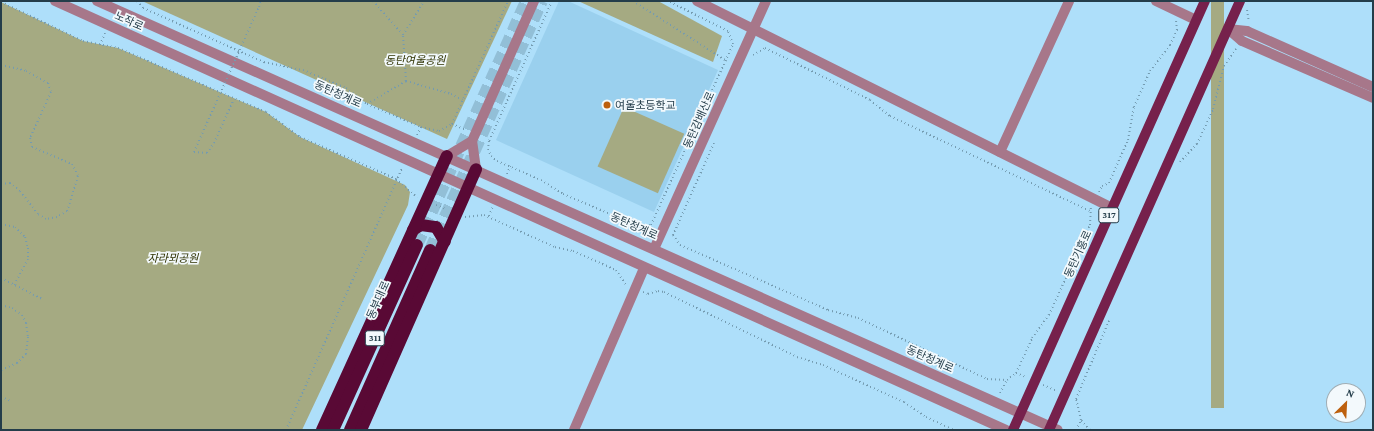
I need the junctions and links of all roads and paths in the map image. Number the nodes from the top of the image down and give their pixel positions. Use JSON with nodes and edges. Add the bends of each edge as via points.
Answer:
{"nodes":[{"id":1,"x":55,"y":1,"type":"edge"},
{"id":2,"x":137,"y":1,"type":"edge"},
{"id":3,"x":261,"y":1,"type":"edge"},
{"id":4,"x":373,"y":1,"type":"edge"},
{"id":5,"x":424,"y":1,"type":"edge"},
{"id":6,"x":508,"y":1,"type":"edge"},
{"id":7,"x":534,"y":1,"type":"edge"},
{"id":8,"x":552,"y":1,"type":"edge"},
{"id":9,"x":633,"y":1,"type":"edge"},
{"id":10,"x":668,"y":1,"type":"edge"},
{"id":11,"x":697,"y":1,"type":"edge"},
{"id":12,"x":766,"y":1,"type":"edge"},
{"id":13,"x":1069,"y":1,"type":"edge"},
{"id":14,"x":1156,"y":1,"type":"edge"},
{"id":15,"x":1205,"y":1,"type":"edge"},
{"id":16,"x":1,"y":2,"type":"edge"},
{"id":17,"x":102,"y":2,"type":"edge"},
{"id":18,"x":1243,"y":4,"type":"edge"},
{"id":19,"x":1196,"y":20,"type":"junction"},
{"id":20,"x":1174,"y":23,"type":"dead end"},
{"id":21,"x":753,"y":29,"type":"junction"},
{"id":22,"x":1228,"y":29,"type":"junction"},
{"id":23,"x":403,"y":35,"type":"junction"},
{"id":24,"x":1244,"y":36,"type":"junction"},
{"id":25,"x":200,"y":47,"type":"joint"},
{"id":26,"x":725,"y":60,"type":"junction"},
{"id":27,"x":750,"y":62,"type":"dead end"},
{"id":28,"x":1,"y":65,"type":"edge"},
{"id":29,"x":406,"y":81,"type":"junction"},
{"id":30,"x":1373,"y":87,"type":"edge"},
{"id":31,"x":1373,"y":98,"type":"edge"},
{"id":32,"x":234,"y":99,"type":"junction"},
{"id":33,"x":463,"y":101,"type":"junction"},
{"id":34,"x":367,"y":104,"type":"junction"},
{"id":35,"x":472,"y":141,"type":"junction"},
{"id":36,"x":715,"y":141,"type":"dead end"},
{"id":37,"x":1000,"y":152,"type":"junction"},
{"id":38,"x":447,"y":156,"type":"junction"},
{"id":39,"x":1179,"y":163,"type":"dead end"},
{"id":40,"x":476,"y":169,"type":"junction"},
{"id":41,"x":438,"y":175,"type":"junction"},
{"id":42,"x":396,"y":179,"type":"junction"},
{"id":43,"x":1,"y":184,"type":"edge"},
{"id":44,"x":1102,"y":186,"type":"dead end"},
{"id":45,"x":467,"y":189,"type":"junction"},
{"id":46,"x":426,"y":201,"type":"junction"},
{"id":47,"x":1112,"y":208,"type":"junction"},
{"id":48,"x":457,"y":214,"type":"junction"},
{"id":49,"x":1,"y":224,"type":"edge"},
{"id":50,"x":413,"y":230,"type":"junction"},
{"id":51,"x":446,"y":242,"type":"junction"},
{"id":52,"x":417,"y":245,"type":"tunnel mouth"},
{"id":53,"x":654,"y":249,"type":"junction"},
{"id":54,"x":430,"y":250,"type":"tunnel mouth"},
{"id":55,"x":644,"y":268,"type":"junction"},
{"id":56,"x":1,"y":278,"type":"edge"},
{"id":57,"x":624,"y":284,"type":"dead end"},
{"id":58,"x":14,"y":285,"type":"junction"},
{"id":59,"x":648,"y":294,"type":"dead end"},
{"id":60,"x":42,"y":299,"type":"dead end"},
{"id":61,"x":1,"y":305,"type":"edge"},
{"id":62,"x":1111,"y":314,"type":"dead end"},
{"id":63,"x":1,"y":370,"type":"edge"},
{"id":64,"x":1016,"y":373,"type":"junction"},
{"id":65,"x":1035,"y":381,"type":"junction"},
{"id":66,"x":1065,"y":394,"type":"junction"},
{"id":67,"x":1,"y":397,"type":"edge"},
{"id":68,"x":1076,"y":399,"type":"junction"},
{"id":69,"x":9,"y":400,"type":"dead end"},
{"id":70,"x":1020,"y":413,"type":"junction"},
{"id":71,"x":1081,"y":420,"type":"junction"},
{"id":72,"x":1052,"y":429,"type":"edge"},
{"id":73,"x":286,"y":430,"type":"edge"},
{"id":74,"x":322,"y":430,"type":"edge"},
{"id":75,"x":333,"y":430,"type":"edge"},
{"id":76,"x":350,"y":430,"type":"edge"},
{"id":77,"x":362,"y":430,"type":"edge"},
{"id":78,"x":574,"y":430,"type":"edge"},
{"id":79,"x":954,"y":430,"type":"edge"},
{"id":80,"x":1006,"y":430,"type":"edge"},
{"id":81,"x":1013,"y":430,"type":"edge"},
{"id":82,"x":1076,"y":430,"type":"edge"},
{"id":83,"x":1090,"y":430,"type":"edge"}],
"edges":[{"from":1,"to":41,"type":"street","name":"노작로"},
{"from":2,"to":34,"type":"path","via":[[143,8],[264,62],[303,70],[346,88]]},
{"from":3,"to":32,"type":"path","bridge":true,"via":[[194,152],[207,153]]},
{"from":4,"to":23,"type":"path"},
{"from":5,"to":23,"type":"path"},
{"from":6,"to":33,"type":"path"},
{"from":7,"to":35,"type":"street"},
{"from":8,"to":26,"type":"path","via":[[489,141],[488,149],[491,156],[541,180],[563,194],[638,227],[651,225]]},
{"from":9,"to":26,"type":"path"},
{"from":10,"to":26,"type":"path","via":[[728,31],[732,44]]},
{"from":11,"to":21,"type":"street"},
{"from":12,"to":21,"type":"street","name":"동탄감배산로"},
{"from":13,"to":37,"type":"street"},
{"from":14,"to":19,"type":"street"},
{"from":15,"to":19,"type":"main road","name":"동탄기흥로","number":"317"},
{"from":16,"to":32,"type":"path","via":[[83,41],[118,48]]},
{"from":17,"to":25,"type":"street","name":"노작로"},
{"from":18,"to":22,"type":"main road"},
{"from":18,"to":24,"type":"path","via":[[1249,26]]},
{"from":19,"to":47,"type":"main road","name":"동탄기흥로","number":"317"},
{"from":20,"to":44,"type":"path","via":[[1177,30],[1170,45],[1150,71],[1134,107],[1128,140],[1108,183]]},
{"from":21,"to":37,"type":"street"},
{"from":21,"to":53,"type":"street","name":"동탄감배산로"},
{"from":22,"to":24,"type":"street"},
{"from":22,"to":66,"type":"main road"},
{"from":23,"to":29,"type":"path"},
{"from":24,"to":30,"type":"street"},
{"from":24,"to":31,"type":"street"},
{"from":24,"to":39,"type":"path","via":[[1224,66],[1213,109],[1197,144]]},
{"from":25,"to":38,"type":"street","name":"동탄청계로"},
{"from":27,"to":64,"type":"path","via":[[756,52],[765,48],[870,100],[890,116],[1090,211],[1090,225],[1049,315],[1032,338]]},
{"from":28,"to":43,"type":"path","via":[[26,70],[48,83],[51,92],[30,138],[32,147],[72,164],[78,176],[68,211],[46,219],[38,214],[20,191],[10,183]]},
{"from":29,"to":33,"type":"path","via":[[451,94]]},
{"from":29,"to":34,"type":"path"},
{"from":32,"to":42,"type":"path","via":[[266,112],[300,137]]},
{"from":33,"to":34,"type":"path","via":[[452,124],[439,131],[421,127]]},
{"from":35,"to":38,"type":"street"},
{"from":35,"to":40,"type":"street"},
{"from":36,"to":64,"type":"path","via":[[673,235],[680,245],[828,310],[858,318],[987,379],[1006,380]]},
{"from":37,"to":47,"type":"street"},
{"from":38,"to":40,"type":"street","name":"동탄청계로"},
{"from":38,"to":41,"type":"highway"},
{"from":40,"to":45,"type":"highway"},
{"from":40,"to":53,"type":"street","name":"동탄청계로"},
{"from":41,"to":45,"type":"street"},
{"from":41,"to":46,"type":"highway"},
{"from":42,"to":46,"type":"path","via":[[414,195]]},
{"from":42,"to":73,"type":"path"},
{"from":45,"to":48,"type":"highway"},
{"from":45,"to":55,"type":"street"},
{"from":46,"to":48,"type":"path"},
{"from":46,"to":50,"type":"highway"},
{"from":47,"to":65,"type":"main road","name":"동탄기흥로","number":"317"},
{"from":48,"to":51,"type":"highway"},
{"from":48,"to":57,"type":"path","via":[[468,218],[477,215],[488,216],[555,247],[573,251],[616,270]]},
{"from":49,"to":58,"type":"path","via":[[15,227],[25,237],[28,248],[28,258]]},
{"from":50,"to":51,"type":"highway","via":[[421,225],[436,227]]},
{"from":50,"to":74,"type":"highway"},
{"from":51,"to":77,"type":"highway"},
{"from":52,"to":75,"type":"highway","name":"동부대로","number":"311"},
{"from":53,"to":70,"type":"street","name":"동탄청계로"},
{"from":54,"to":76,"type":"highway","number":"311"},
{"from":55,"to":78,"type":"street"},
{"from":55,"to":80,"type":"street"},
{"from":56,"to":58,"type":"path"},
{"from":58,"to":60,"type":"path"},
{"from":59,"to":79,"type":"path","via":[[658,290],[664,292],[796,357],[823,365],[904,402],[926,417]]},
{"from":61,"to":63,"type":"path","via":[[12,308],[22,315],[28,337],[26,354],[22,359],[17,364]]},
{"from":62,"to":68,"type":"path"},
{"from":64,"to":65,"type":"path"},
{"from":65,"to":66,"type":"path"},
{"from":65,"to":70,"type":"main road","name":"동탄기흥로","number":"317"},
{"from":66,"to":68,"type":"path"},
{"from":66,"to":72,"type":"main road"},
{"from":67,"to":69,"type":"path"},
{"from":68,"to":71,"type":"path"},
{"from":70,"to":72,"type":"street","name":"동탄청계로"},
{"from":70,"to":81,"type":"main road","name":"동탄기흥로","number":"317"},
{"from":71,"to":82,"type":"path"},
{"from":71,"to":83,"type":"path"}]}
